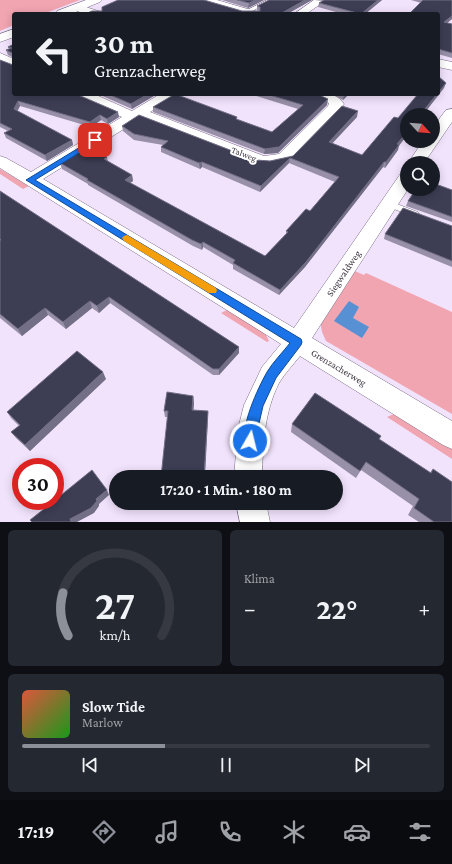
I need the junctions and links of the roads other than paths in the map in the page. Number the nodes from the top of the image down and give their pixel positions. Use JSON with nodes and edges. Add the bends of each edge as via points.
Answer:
{"nodes":[{"id":1,"x":96,"y":0,"type":"edge"},
{"id":2,"x":206,"y":0,"type":"edge"},
{"id":3,"x":271,"y":0,"type":"edge"},
{"id":4,"x":320,"y":1,"type":"edge"},
{"id":5,"x":77,"y":7,"type":"junction"},
{"id":6,"x":66,"y":12,"type":"edge"},
{"id":7,"x":91,"y":12,"type":"edge"},
{"id":8,"x":247,"y":12,"type":"edge"},
{"id":9,"x":252,"y":12,"type":"edge"},
{"id":10,"x":302,"y":12,"type":"edge"},
{"id":11,"x":12,"y":34,"type":"edge"},
{"id":12,"x":0,"y":38,"type":"edge"},
{"id":13,"x":0,"y":57,"type":"edge"},
{"id":14,"x":12,"y":63,"type":"edge"},
{"id":15,"x":440,"y":63,"type":"edge"},
{"id":16,"x":452,"y":66,"type":"edge"},
{"id":17,"x":87,"y":96,"type":"edge"},
{"id":18,"x":167,"y":96,"type":"edge"},
{"id":19,"x":325,"y":96,"type":"edge"},
{"id":20,"x":452,"y":113,"type":"edge"},
{"id":21,"x":136,"y":115,"type":"junction"},
{"id":22,"x":440,"y":128,"type":"edge"},
{"id":23,"x":0,"y":161,"type":"edge"},
{"id":24,"x":30,"y":180,"type":"junction"},
{"id":25,"x":400,"y":187,"type":"edge"},
{"id":26,"x":388,"y":204,"type":"junction"},
{"id":27,"x":424,"y":218,"type":"edge"},
{"id":28,"x":297,"y":342,"type":"junction"},
{"id":29,"x":452,"y":436,"type":"edge"},
{"id":30,"x":248,"y":470,"type":"edge"},
{"id":31,"x":252,"y":510,"type":"edge"},
{"id":32,"x":255,"y":522,"type":"edge"}],
"edges":[{"from":1,"to":5,"type":"street"},
{"from":2,"to":8,"type":"street"},
{"from":3,"to":9,"type":"lane"},
{"from":4,"to":10,"type":"street"},
{"from":5,"to":6,"type":"street"},
{"from":5,"to":7,"type":"street"},
{"from":11,"to":12,"type":"street"},
{"from":13,"to":14,"type":"street"},
{"from":15,"to":16,"type":"street"},
{"from":17,"to":21,"type":"street"},
{"from":18,"to":21,"type":"street"},
{"from":19,"to":21,"type":"street","name":"Talweg","via":[[337,104],[334,109],[285,156],[271,161],[262,161]]},
{"from":20,"to":22,"type":"street"},
{"from":21,"to":24,"type":"street"},
{"from":23,"to":24,"type":"street","name":"Grenzacherweg"},
{"from":24,"to":28,"type":"street","name":"Grenzacherweg"},
{"from":25,"to":26,"type":"street","name":"Siegwaldweg"},
{"from":26,"to":27,"type":"lane"},
{"from":26,"to":28,"type":"street","name":"Siegwaldweg"},
{"from":28,"to":29,"type":"street","name":"Grenzacherweg"},
{"from":28,"to":30,"type":"street","name":"Siegwaldweg","via":[[272,375],[257,406],[251,429]]},
{"from":31,"to":32,"type":"street"}]}
